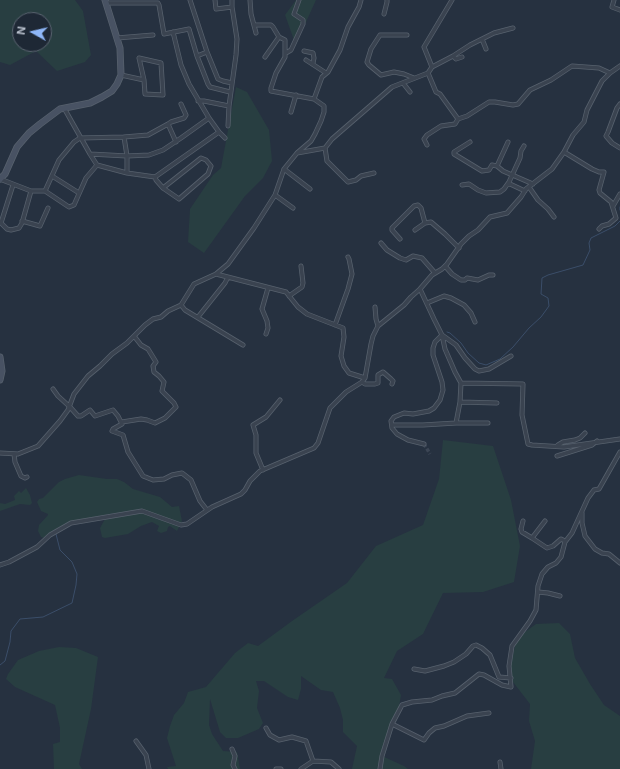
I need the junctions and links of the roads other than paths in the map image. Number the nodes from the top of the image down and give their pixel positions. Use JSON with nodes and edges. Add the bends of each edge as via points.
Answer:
{"nodes":[{"id":1,"x":190,"y":0,"type":"edge"},
{"id":2,"x":214,"y":0,"type":"edge"},
{"id":3,"x":232,"y":0,"type":"edge"},
{"id":4,"x":250,"y":0,"type":"edge"},
{"id":5,"x":299,"y":0,"type":"edge"},
{"id":6,"x":361,"y":0,"type":"edge"},
{"id":7,"x":387,"y":0,"type":"edge"},
{"id":8,"x":452,"y":0,"type":"edge"},
{"id":9,"x":614,"y":0,"type":"edge"},
{"id":10,"x":105,"y":2,"type":"edge"},
{"id":11,"x":232,"y":7,"type":"junction"},
{"id":12,"x":620,"y":10,"type":"edge"},
{"id":13,"x":384,"y":14,"type":"dead end"},
{"id":14,"x":254,"y":25,"type":"junction"},
{"id":15,"x":513,"y":28,"type":"dead end"},
{"id":16,"x":172,"y":32,"type":"junction"},
{"id":17,"x":256,"y":33,"type":"dead end"},
{"id":18,"x":407,"y":35,"type":"dead end"},
{"id":19,"x":153,"y":36,"type":"dead end"},
{"id":20,"x":279,"y":37,"type":"junction"},
{"id":21,"x":117,"y":38,"type":"junction"},
{"id":22,"x":482,"y":39,"type":"junction"},
{"id":23,"x":486,"y":49,"type":"dead end"},
{"id":24,"x":304,"y":51,"type":"dead end"},
{"id":25,"x":207,"y":52,"type":"junction"},
{"id":26,"x":286,"y":53,"type":"junction"},
{"id":27,"x":197,"y":56,"type":"junction"},
{"id":28,"x":453,"y":56,"type":"junction"},
{"id":29,"x":265,"y":57,"type":"dead end"},
{"id":30,"x":462,"y":57,"type":"dead end"},
{"id":31,"x":306,"y":60,"type":"dead end"},
{"id":32,"x":313,"y":63,"type":"junction"},
{"id":33,"x":620,"y":66,"type":"edge"},
{"id":34,"x":432,"y":67,"type":"junction"},
{"id":35,"x":326,"y":73,"type":"junction"},
{"id":36,"x":428,"y":73,"type":"junction"},
{"id":37,"x":610,"y":73,"type":"junction"},
{"id":38,"x":121,"y":75,"type":"junction"},
{"id":39,"x":414,"y":78,"type":"junction"},
{"id":40,"x":144,"y":80,"type":"junction"},
{"id":41,"x":232,"y":83,"type":"junction"},
{"id":42,"x":403,"y":83,"type":"junction"},
{"id":43,"x":230,"y":92,"type":"junction"},
{"id":44,"x":410,"y":92,"type":"dead end"},
{"id":45,"x":296,"y":95,"type":"junction"},
{"id":46,"x":314,"y":99,"type":"junction"},
{"id":47,"x":198,"y":101,"type":"junction"},
{"id":48,"x":181,"y":104,"type":"dead end"},
{"id":49,"x":620,"y":104,"type":"edge"},
{"id":50,"x":229,"y":106,"type":"junction"},
{"id":51,"x":64,"y":108,"type":"junction"},
{"id":52,"x":291,"y":112,"type":"dead end"},
{"id":53,"x":209,"y":118,"type":"junction"},
{"id":54,"x":458,"y":119,"type":"junction"},
{"id":55,"x":168,"y":124,"type":"junction"},
{"id":56,"x":228,"y":126,"type":"dead end"},
{"id":57,"x":219,"y":132,"type":"junction"},
{"id":58,"x":80,"y":138,"type":"junction"},
{"id":59,"x":124,"y":138,"type":"junction"},
{"id":60,"x":225,"y":138,"type":"dead end"},
{"id":61,"x":176,"y":142,"type":"junction"},
{"id":62,"x":470,"y":142,"type":"dead end"},
{"id":63,"x":508,"y":142,"type":"dead end"},
{"id":64,"x":427,"y":145,"type":"dead end"},
{"id":65,"x":524,"y":146,"type":"dead end"},
{"id":66,"x":325,"y":148,"type":"junction"},
{"id":67,"x":620,"y":148,"type":"edge"},
{"id":68,"x":564,"y":152,"type":"junction"},
{"id":69,"x":298,"y":153,"type":"junction"},
{"id":70,"x":90,"y":154,"type":"junction"},
{"id":71,"x":127,"y":156,"type":"junction"},
{"id":72,"x":97,"y":165,"type":"junction"},
{"id":73,"x":497,"y":166,"type":"junction"},
{"id":74,"x":284,"y":169,"type":"junction"},
{"id":75,"x":127,"y":173,"type":"junction"},
{"id":76,"x":374,"y":173,"type":"dead end"},
{"id":77,"x":513,"y":174,"type":"junction"},
{"id":78,"x":52,"y":176,"type":"junction"},
{"id":79,"x":155,"y":177,"type":"junction"},
{"id":80,"x":0,"y":179,"type":"edge"},
{"id":81,"x":13,"y":185,"type":"junction"},
{"id":82,"x":462,"y":185,"type":"dead end"},
{"id":83,"x":507,"y":185,"type":"junction"},
{"id":84,"x":531,"y":186,"type":"junction"},
{"id":85,"x":163,"y":188,"type":"junction"},
{"id":86,"x":310,"y":189,"type":"dead end"},
{"id":87,"x":31,"y":191,"type":"junction"},
{"id":88,"x":45,"y":191,"type":"junction"},
{"id":89,"x":525,"y":191,"type":"junction"},
{"id":90,"x":79,"y":192,"type":"junction"},
{"id":91,"x":620,"y":194,"type":"edge"},
{"id":92,"x":275,"y":195,"type":"junction"},
{"id":93,"x":612,"y":206,"type":"junction"},
{"id":94,"x":48,"y":208,"type":"dead end"},
{"id":95,"x":293,"y":208,"type":"dead end"},
{"id":96,"x":554,"y":217,"type":"dead end"},
{"id":97,"x":22,"y":221,"type":"junction"},
{"id":98,"x":425,"y":223,"type":"junction"},
{"id":99,"x":599,"y":229,"type":"dead end"},
{"id":100,"x":415,"y":230,"type":"dead end"},
{"id":101,"x":400,"y":239,"type":"dead end"},
{"id":102,"x":381,"y":244,"type":"dead end"},
{"id":103,"x":459,"y":248,"type":"junction"},
{"id":104,"x":348,"y":257,"type":"dead end"},
{"id":105,"x":301,"y":266,"type":"dead end"},
{"id":106,"x":445,"y":266,"type":"junction"},
{"id":107,"x":435,"y":273,"type":"junction"},
{"id":108,"x":216,"y":274,"type":"junction"},
{"id":109,"x":493,"y":275,"type":"dead end"},
{"id":110,"x":228,"y":277,"type":"junction"},
{"id":111,"x":268,"y":288,"type":"junction"},
{"id":112,"x":420,"y":289,"type":"junction"},
{"id":113,"x":289,"y":296,"type":"junction"},
{"id":114,"x":426,"y":303,"type":"junction"},
{"id":115,"x":180,"y":305,"type":"junction"},
{"id":116,"x":375,"y":306,"type":"dead end"},
{"id":117,"x":198,"y":317,"type":"junction"},
{"id":118,"x":475,"y":322,"type":"dead end"},
{"id":119,"x":335,"y":325,"type":"junction"},
{"id":120,"x":378,"y":326,"type":"junction"},
{"id":121,"x":266,"y":334,"type":"dead end"},
{"id":122,"x":442,"y":335,"type":"junction"},
{"id":123,"x":134,"y":336,"type":"junction"},
{"id":124,"x":243,"y":345,"type":"dead end"},
{"id":125,"x":511,"y":356,"type":"dead end"},
{"id":126,"x":1,"y":359,"type":"edge"},
{"id":127,"x":0,"y":380,"type":"edge"},
{"id":128,"x":364,"y":380,"type":"junction"},
{"id":129,"x":461,"y":383,"type":"junction"},
{"id":130,"x":392,"y":384,"type":"dead end"},
{"id":131,"x":53,"y":389,"type":"dead end"},
{"id":132,"x":280,"y":400,"type":"dead end"},
{"id":133,"x":460,"y":402,"type":"junction"},
{"id":134,"x":497,"y":403,"type":"dead end"},
{"id":135,"x":70,"y":407,"type":"junction"},
{"id":136,"x":122,"y":422,"type":"junction"},
{"id":137,"x":456,"y":423,"type":"junction"},
{"id":138,"x":488,"y":423,"type":"dead end"},
{"id":139,"x":392,"y":425,"type":"junction"},
{"id":140,"x":585,"y":433,"type":"dead end"},
{"id":141,"x":620,"y":439,"type":"edge"},
{"id":142,"x":598,"y":441,"type":"junction"},
{"id":143,"x":424,"y":444,"type":"tunnel mouth"},
{"id":144,"x":557,"y":446,"type":"junction"},
{"id":145,"x":620,"y":452,"type":"edge"},
{"id":146,"x":0,"y":453,"type":"edge"},
{"id":147,"x":14,"y":454,"type":"junction"},
{"id":148,"x":558,"y":456,"type":"dead end"},
{"id":149,"x":263,"y":470,"type":"junction"},
{"id":150,"x":27,"y":477,"type":"dead end"},
{"id":151,"x":582,"y":508,"type":"junction"},
{"id":152,"x":207,"y":510,"type":"junction"},
{"id":153,"x":523,"y":521,"type":"dead end"},
{"id":154,"x":545,"y":521,"type":"dead end"},
{"id":155,"x":532,"y":538,"type":"junction"},
{"id":156,"x":563,"y":540,"type":"dead end"},
{"id":157,"x":620,"y":563,"type":"edge"},
{"id":158,"x":0,"y":565,"type":"edge"},
{"id":159,"x":538,"y":592,"type":"junction"},
{"id":160,"x":560,"y":596,"type":"dead end"},
{"id":161,"x":414,"y":669,"type":"dead end"},
{"id":162,"x":511,"y":678,"type":"junction"},
{"id":163,"x":489,"y":713,"type":"dead end"},
{"id":164,"x":392,"y":724,"type":"junction"},
{"id":165,"x":266,"y":728,"type":"dead end"},
{"id":166,"x":136,"y":741,"type":"dead end"},
{"id":167,"x":232,"y":750,"type":"dead end"},
{"id":168,"x":313,"y":761,"type":"junction"},
{"id":169,"x":500,"y":762,"type":"dead end"},
{"id":170,"x":149,"y":769,"type":"edge"},
{"id":171,"x":235,"y":769,"type":"edge"},
{"id":172,"x":276,"y":769,"type":"edge"},
{"id":173,"x":281,"y":769,"type":"edge"},
{"id":174,"x":301,"y":769,"type":"edge"},
{"id":175,"x":339,"y":769,"type":"edge"},
{"id":176,"x":380,"y":769,"type":"edge"},
{"id":177,"x":502,"y":769,"type":"edge"}],
"edges":[{"from":1,"to":25,"type":"street"},
{"from":2,"to":11,"type":"street","via":[[216,8]]},
{"from":3,"to":11,"type":"street"},
{"from":4,"to":14,"type":"street"},
{"from":5,"to":26,"type":"street","via":[[294,14],[303,20],[303,24],[291,50]]},
{"from":6,"to":35,"type":"street","via":[[340,50]]},
{"from":7,"to":13,"type":"street"},
{"from":8,"to":34,"type":"street","via":[[424,47]]},
{"from":9,"to":12,"type":"street","via":[[612,7]]},
{"from":10,"to":16,"type":"street","via":[[158,3],[164,34]]},
{"from":10,"to":21,"type":"main road"},
{"from":11,"to":41,"type":"street","via":[[237,38]]},
{"from":14,"to":17,"type":"street"},
{"from":14,"to":20,"type":"street","via":[[271,25]]},
{"from":15,"to":22,"type":"street"},
{"from":16,"to":27,"type":"street","via":[[189,29]]},
{"from":16,"to":47,"type":"street","via":[[181,65]]},
{"from":18,"to":39,"type":"street","via":[[380,36],[371,49],[367,62],[381,75],[394,72]]},
{"from":19,"to":21,"type":"street"},
{"from":20,"to":26,"type":"street","via":[[285,40]]},
{"from":20,"to":29,"type":"street"},
{"from":21,"to":38,"type":"main road"},
{"from":22,"to":23,"type":"street"},
{"from":22,"to":28,"type":"street"},
{"from":24,"to":32,"type":"street","via":[[313,53]]},
{"from":25,"to":27,"type":"street"},
{"from":25,"to":41,"type":"street","via":[[218,79]]},
{"from":26,"to":45,"type":"street","via":[[271,91]]},
{"from":27,"to":43,"type":"street","via":[[210,87]]},
{"from":28,"to":30,"type":"street","via":[[456,59]]},
{"from":28,"to":34,"type":"street"},
{"from":31,"to":32,"type":"street"},
{"from":32,"to":35,"type":"street"},
{"from":33,"to":37,"type":"street"},
{"from":34,"to":36,"type":"street"},
{"from":35,"to":46,"type":"street"},
{"from":36,"to":39,"type":"street"},
{"from":36,"to":54,"type":"street","via":[[436,92]]},
{"from":37,"to":54,"type":"street","via":[[599,68],[572,66],[530,90],[520,103],[513,105],[489,102]]},
{"from":37,"to":68,"type":"street","via":[[599,87],[584,122]]},
{"from":38,"to":40,"type":"street"},
{"from":38,"to":51,"type":"main road","via":[[112,91],[90,103]]},
{"from":39,"to":42,"type":"street"},
{"from":40,"to":40,"type":"street","via":[[145,94],[163,95],[161,63],[140,58]]},
{"from":41,"to":43,"type":"street"},
{"from":42,"to":44,"type":"street"},
{"from":42,"to":66,"type":"street","via":[[392,87]]},
{"from":43,"to":50,"type":"street"},
{"from":45,"to":46,"type":"street"},
{"from":45,"to":52,"type":"street"},
{"from":46,"to":69,"type":"street","via":[[323,104],[324,112],[315,134]]},
{"from":47,"to":50,"type":"street"},
{"from":47,"to":53,"type":"street"},
{"from":48,"to":55,"type":"street","via":[[186,115]]},
{"from":49,"to":67,"type":"street","via":[[606,136]]},
{"from":50,"to":56,"type":"street"},
{"from":51,"to":58,"type":"street"},
{"from":51,"to":80,"type":"main road","via":[[53,113],[24,138]]},
{"from":53,"to":57,"type":"street"},
{"from":53,"to":61,"type":"street"},
{"from":54,"to":64,"type":"street","via":[[455,124],[441,126],[426,135],[424,139]]},
{"from":55,"to":59,"type":"street","via":[[148,135]]},
{"from":55,"to":61,"type":"street"},
{"from":57,"to":60,"type":"street"},
{"from":57,"to":79,"type":"street"},
{"from":58,"to":59,"type":"street"},
{"from":58,"to":70,"type":"street"},
{"from":58,"to":78,"type":"street","via":[[59,160]]},
{"from":59,"to":71,"type":"street"},
{"from":61,"to":71,"type":"street","via":[[149,155]]},
{"from":62,"to":73,"type":"street","via":[[454,154],[482,171],[488,170],[492,165]]},
{"from":63,"to":73,"type":"street"},
{"from":65,"to":77,"type":"street"},
{"from":66,"to":69,"type":"street"},
{"from":66,"to":76,"type":"street","via":[[327,161],[348,182]]},
{"from":68,"to":84,"type":"street","via":[[552,168]]},
{"from":68,"to":93,"type":"street","via":[[592,169],[604,172],[599,190]]},
{"from":69,"to":74,"type":"street"},
{"from":70,"to":71,"type":"street"},
{"from":70,"to":72,"type":"street"},
{"from":71,"to":75,"type":"street"},
{"from":72,"to":75,"type":"street"},
{"from":72,"to":90,"type":"street"},
{"from":73,"to":77,"type":"street"},
{"from":74,"to":86,"type":"street"},
{"from":74,"to":92,"type":"street"},
{"from":75,"to":79,"type":"street"},
{"from":77,"to":83,"type":"street"},
{"from":77,"to":84,"type":"street"},
{"from":78,"to":88,"type":"street"},
{"from":78,"to":90,"type":"street"},
{"from":79,"to":85,"type":"street"},
{"from":80,"to":81,"type":"street"},
{"from":81,"to":87,"type":"street"},
{"from":81,"to":97,"type":"street","via":[[1,223],[7,228],[16,229]]},
{"from":82,"to":83,"type":"street","via":[[469,184],[486,193],[500,192]]},
{"from":83,"to":89,"type":"street"},
{"from":84,"to":89,"type":"street"},
{"from":84,"to":96,"type":"street","via":[[538,200]]},
{"from":85,"to":85,"type":"street","via":[[201,158],[211,166],[208,174],[179,199]]},
{"from":87,"to":88,"type":"street"},
{"from":87,"to":97,"type":"street"},
{"from":88,"to":90,"type":"street","via":[[69,207],[74,205]]},
{"from":89,"to":103,"type":"street","via":[[507,213],[490,218]]},
{"from":91,"to":93,"type":"street"},
{"from":92,"to":95,"type":"street"},
{"from":92,"to":108,"type":"street","via":[[236,254]]},
{"from":93,"to":99,"type":"street","via":[[616,218]]},
{"from":94,"to":97,"type":"street","via":[[40,226]]},
{"from":98,"to":100,"type":"street"},
{"from":98,"to":101,"type":"street","via":[[421,208],[418,205],[414,206],[392,228]]},
{"from":98,"to":103,"type":"street","via":[[434,224]]},
{"from":102,"to":107,"type":"street","via":[[400,258],[422,258]]},
{"from":103,"to":106,"type":"street"},
{"from":104,"to":119,"type":"street","via":[[352,274]]},
{"from":105,"to":113,"type":"street","via":[[302,287]]},
{"from":106,"to":107,"type":"street"},
{"from":106,"to":109,"type":"street","via":[[461,280],[478,280]]},
{"from":107,"to":112,"type":"street"},
{"from":108,"to":110,"type":"street"},
{"from":108,"to":115,"type":"street","via":[[194,284]]},
{"from":110,"to":111,"type":"street"},
{"from":110,"to":117,"type":"street"},
{"from":111,"to":113,"type":"street","via":[[286,292]]},
{"from":111,"to":121,"type":"street","via":[[262,309],[267,321]]},
{"from":112,"to":114,"type":"street"},
{"from":112,"to":120,"type":"street"},
{"from":113,"to":119,"type":"street","via":[[307,314]]},
{"from":114,"to":118,"type":"street","via":[[444,296],[451,298],[464,305]]},
{"from":114,"to":122,"type":"street"},
{"from":115,"to":117,"type":"street"},
{"from":115,"to":123,"type":"street","via":[[153,319]]},
{"from":116,"to":120,"type":"street"},
{"from":117,"to":124,"type":"street"},
{"from":119,"to":128,"type":"street","via":[[343,328],[341,356],[344,366],[349,373]]},
{"from":120,"to":128,"type":"street","via":[[371,344]]},
{"from":122,"to":125,"type":"street","via":[[456,344],[465,358],[479,371],[489,369]]},
{"from":122,"to":129,"type":"street","via":[[445,349]]},
{"from":122,"to":139,"type":"street","via":[[433,348],[442,382],[440,400],[429,410],[394,417]]},
{"from":123,"to":135,"type":"street","via":[[88,376],[74,394]]},
{"from":123,"to":136,"type":"street","via":[[148,349],[156,362],[153,366],[154,372],[164,382],[162,391],[176,407],[165,418],[155,423],[141,419]]},
{"from":126,"to":127,"type":"main road"},
{"from":128,"to":130,"type":"street","via":[[365,384],[378,383],[378,376],[383,372],[393,381]]},
{"from":128,"to":149,"type":"street","via":[[346,392],[330,408],[314,448]]},
{"from":129,"to":133,"type":"street"},
{"from":129,"to":144,"type":"street","via":[[523,384],[522,415],[528,444]]},
{"from":131,"to":135,"type":"street"},
{"from":132,"to":149,"type":"street","via":[[266,417],[253,425],[256,453]]},
{"from":133,"to":134,"type":"street"},
{"from":133,"to":137,"type":"street"},
{"from":135,"to":136,"type":"street","via":[[80,417],[90,410],[95,416],[112,409]]},
{"from":135,"to":147,"type":"street","via":[[38,446]]},
{"from":136,"to":152,"type":"street","via":[[112,431],[123,435],[128,452],[143,476],[152,480],[182,474],[191,480]]},
{"from":137,"to":138,"type":"street"},
{"from":137,"to":139,"type":"street"},
{"from":139,"to":143,"type":"street","via":[[397,434]]},
{"from":140,"to":144,"type":"street","via":[[580,438]]},
{"from":141,"to":142,"type":"street"},
{"from":142,"to":144,"type":"street"},
{"from":142,"to":148,"type":"street"},
{"from":145,"to":151,"type":"street","via":[[605,481],[594,490]]},
{"from":146,"to":147,"type":"street"},
{"from":147,"to":150,"type":"street","via":[[21,476]]},
{"from":149,"to":152,"type":"street","via":[[250,481],[241,494]]},
{"from":151,"to":157,"type":"street","via":[[584,536],[595,549],[609,554]]},
{"from":151,"to":159,"type":"street","via":[[572,533],[565,542],[561,557],[542,574]]},
{"from":152,"to":158,"type":"street","via":[[191,522],[182,525],[142,511],[71,523],[37,547]]},
{"from":153,"to":155,"type":"street","via":[[522,532]]},
{"from":154,"to":155,"type":"street"},
{"from":155,"to":156,"type":"street","via":[[547,548]]},
{"from":159,"to":160,"type":"street"},
{"from":159,"to":162,"type":"street","via":[[536,610],[512,646],[509,666]]},
{"from":161,"to":162,"type":"street","via":[[431,671],[444,666],[454,662],[476,645],[490,655],[499,677]]},
{"from":162,"to":164,"type":"street","via":[[511,687],[502,686],[479,674],[455,693],[402,705]]},
{"from":163,"to":164,"type":"street","via":[[467,716],[435,728],[424,740]]},
{"from":164,"to":176,"type":"street"},
{"from":165,"to":168,"type":"street","via":[[270,735],[280,740],[291,736],[306,742]]},
{"from":166,"to":170,"type":"street","via":[[146,755]]},
{"from":167,"to":171,"type":"street","via":[[235,756]]},
{"from":168,"to":174,"type":"street"},
{"from":168,"to":175,"type":"street","via":[[331,762]]},
{"from":169,"to":177,"type":"street"},
{"from":172,"to":173,"type":"street"}]}
